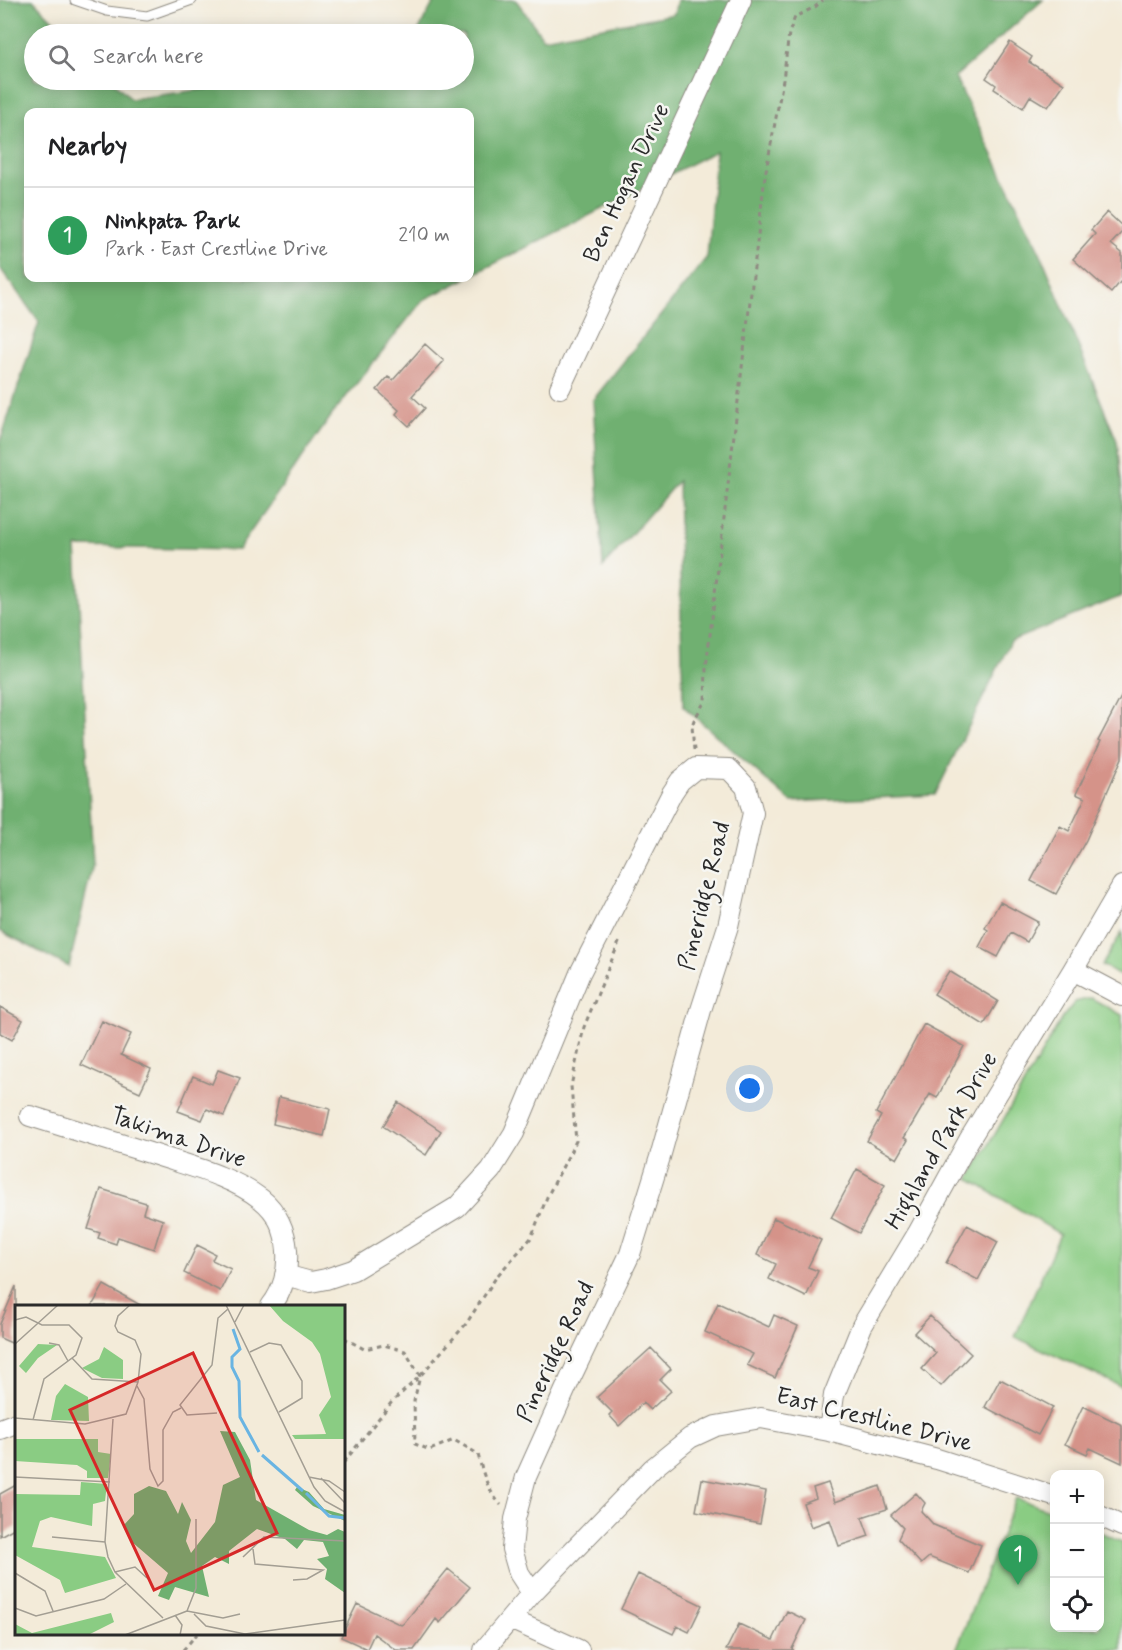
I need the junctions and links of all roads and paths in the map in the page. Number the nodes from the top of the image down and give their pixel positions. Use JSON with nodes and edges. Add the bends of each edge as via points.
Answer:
{"nodes":[{"id":1,"x":75,"y":0,"type":"edge"},
{"id":2,"x":192,"y":0,"type":"edge"},
{"id":3,"x":741,"y":0,"type":"edge"},
{"id":4,"x":823,"y":0,"type":"edge"},
{"id":5,"x":560,"y":388,"type":"dead end"},
{"id":6,"x":695,"y":756,"type":"dead end"},
{"id":7,"x":1122,"y":885,"type":"edge"},
{"id":8,"x":624,"y":931,"type":"dead end"},
{"id":9,"x":1073,"y":970,"type":"junction"},
{"id":10,"x":1122,"y":996,"type":"edge"},
{"id":11,"x":30,"y":1116,"type":"dead end"},
{"id":12,"x":285,"y":1275,"type":"junction"},
{"id":13,"x":272,"y":1305,"type":"edge"},
{"id":14,"x":345,"y":1339,"type":"edge"},
{"id":15,"x":420,"y":1376,"type":"junction"},
{"id":16,"x":15,"y":1423,"type":"edge"},
{"id":17,"x":0,"y":1429,"type":"edge"},
{"id":18,"x":829,"y":1431,"type":"junction"},
{"id":19,"x":345,"y":1461,"type":"edge"},
{"id":20,"x":1050,"y":1495,"type":"edge"},
{"id":21,"x":1104,"y":1518,"type":"edge"},
{"id":22,"x":515,"y":1519,"type":"junction"},
{"id":23,"x":1122,"y":1526,"type":"edge"},
{"id":24,"x":532,"y":1593,"type":"junction"},
{"id":25,"x":510,"y":1619,"type":"junction"},
{"id":26,"x":196,"y":1635,"type":"edge"},
{"id":27,"x":183,"y":1650,"type":"edge"},
{"id":28,"x":484,"y":1650,"type":"edge"},
{"id":29,"x":579,"y":1650,"type":"edge"}],
"edges":[{"from":1,"to":2,"type":"lane","via":[[107,11],[147,16]]},
{"from":3,"to":5,"type":"street","name":"Ben Hogan Drive"},
{"from":4,"to":6,"type":"path","via":[[795,17],[789,33],[765,176],[705,701],[692,726]]},
{"from":7,"to":9,"type":"street","name":"Highland Park Drive"},
{"from":8,"to":15,"type":"path","via":[[584,1027],[571,1086],[576,1141],[531,1238],[497,1276],[466,1324]]},
{"from":9,"to":10,"type":"street"},
{"from":9,"to":18,"type":"street","name":"Highland Park Drive","via":[[862,1326],[834,1395]]},
{"from":11,"to":12,"type":"street","name":"Takima Drive","via":[[204,1170],[253,1193],[273,1211],[281,1227],[288,1251]]},
{"from":12,"to":13,"type":"street","name":"Takima Drive"},
{"from":12,"to":22,"type":"street","name":"Pineridge Road","via":[[310,1282],[353,1270],[457,1207],[491,1170],[514,1133],[580,973],[672,793],[696,768],[729,769],[746,787],[753,813],[728,926],[630,1254],[526,1477]]},
{"from":14,"to":15,"type":"path","via":[[364,1349],[384,1345],[405,1351]]},
{"from":15,"to":19,"type":"path","via":[[391,1403]]},
{"from":15,"to":22,"type":"path","via":[[414,1401],[416,1444],[430,1450],[454,1440],[478,1454],[493,1496]]},
{"from":16,"to":17,"type":"street"},
{"from":18,"to":20,"type":"street","name":"East Crestline Drive","via":[[937,1459]]},
{"from":18,"to":24,"type":"street","name":"East Crestline Drive","via":[[761,1418],[716,1425],[690,1438],[653,1468]]},
{"from":21,"to":23,"type":"street"},
{"from":22,"to":24,"type":"street","name":"Pineridge Road","via":[[512,1549],[519,1573]]},
{"from":24,"to":25,"type":"street","name":"East Crestline Drive"},
{"from":25,"to":28,"type":"street","name":"East Crestline Drive"},
{"from":25,"to":29,"type":"street"},
{"from":26,"to":27,"type":"path"}]}
